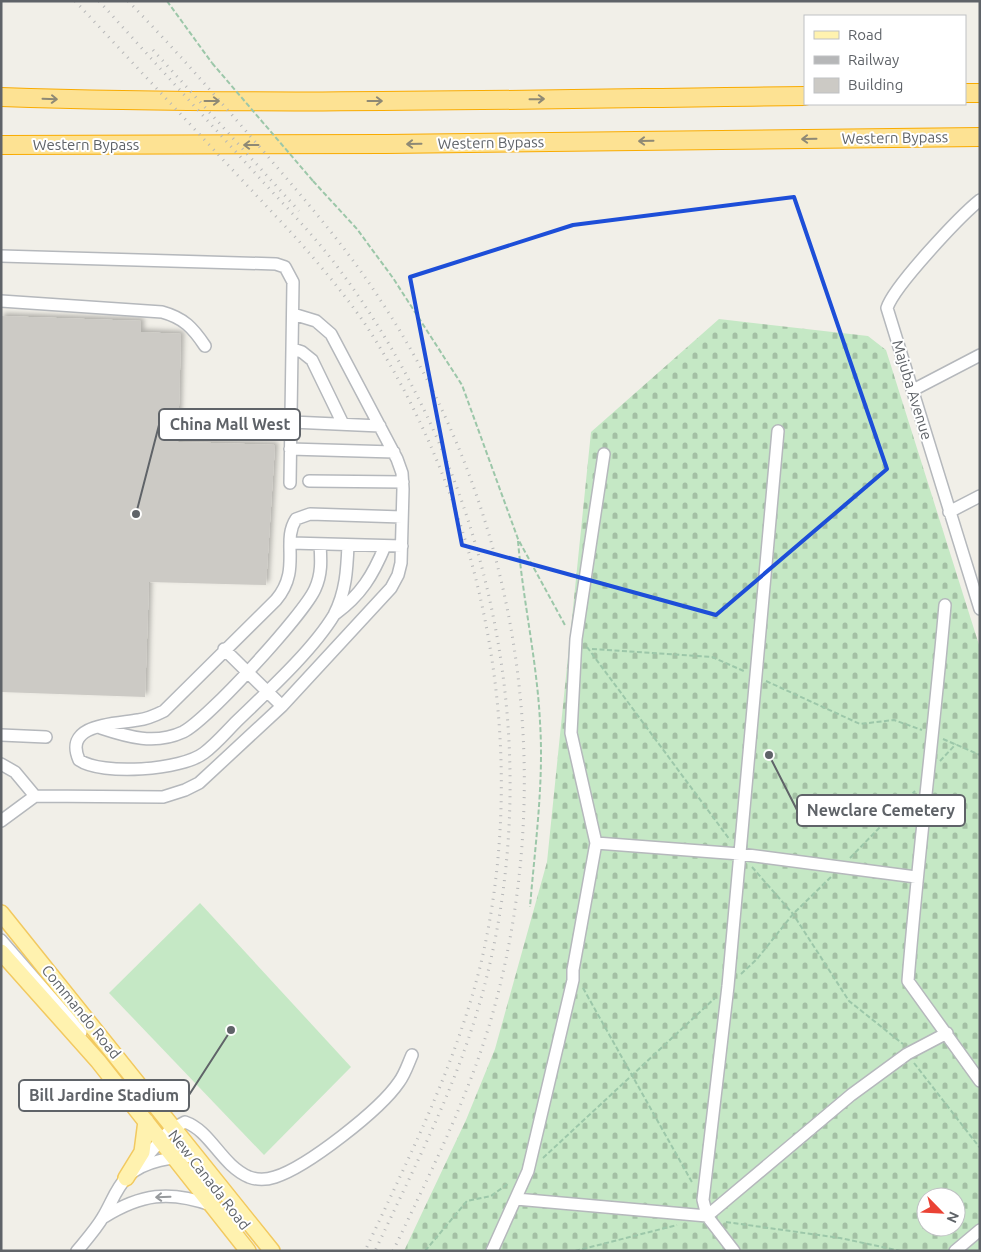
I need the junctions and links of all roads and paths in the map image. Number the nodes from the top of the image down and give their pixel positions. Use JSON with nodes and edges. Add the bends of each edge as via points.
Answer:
{"nodes":[{"id":1,"x":166,"y":1,"type":"edge"},
{"id":2,"x":966,"y":93,"type":"edge"},
{"id":3,"x":980,"y":93,"type":"edge"},
{"id":4,"x":804,"y":96,"type":"edge"},
{"id":5,"x":1,"y":97,"type":"edge"},
{"id":6,"x":980,"y":137,"type":"edge"},
{"id":7,"x":1,"y":145,"type":"edge"},
{"id":8,"x":980,"y":200,"type":"edge"},
{"id":9,"x":1,"y":256,"type":"edge"},
{"id":10,"x":1,"y":301,"type":"edge"},
{"id":11,"x":293,"y":314,"type":"junction"},
{"id":12,"x":205,"y":346,"type":"dead end"},
{"id":13,"x":293,"y":349,"type":"junction"},
{"id":14,"x":980,"y":355,"type":"edge"},
{"id":15,"x":913,"y":390,"type":"junction"},
{"id":16,"x":292,"y":422,"type":"junction"},
{"id":17,"x":343,"y":424,"type":"junction"},
{"id":18,"x":380,"y":426,"type":"junction"},
{"id":19,"x":778,"y":431,"type":"dead end"},
{"id":20,"x":290,"y":449,"type":"junction"},
{"id":21,"x":394,"y":452,"type":"junction"},
{"id":22,"x":604,"y":454,"type":"dead end"},
{"id":23,"x":309,"y":480,"type":"dead end"},
{"id":24,"x":403,"y":482,"type":"junction"},
{"id":25,"x":290,"y":483,"type":"dead end"},
{"id":26,"x":980,"y":496,"type":"edge"},
{"id":27,"x":949,"y":512,"type":"junction"},
{"id":28,"x":402,"y":517,"type":"junction"},
{"id":29,"x":518,"y":539,"type":"junction"},
{"id":30,"x":291,"y":543,"type":"junction"},
{"id":31,"x":320,"y":544,"type":"junction"},
{"id":32,"x":348,"y":545,"type":"junction"},
{"id":33,"x":385,"y":546,"type":"junction"},
{"id":34,"x":402,"y":546,"type":"junction"},
{"id":35,"x":945,"y":605,"type":"dead end"},
{"id":36,"x":980,"y":610,"type":"edge"},
{"id":37,"x":334,"y":615,"type":"junction"},
{"id":38,"x":576,"y":639,"type":"junction"},
{"id":39,"x":224,"y":649,"type":"junction"},
{"id":40,"x":590,"y":649,"type":"junction"},
{"id":41,"x":247,"y":672,"type":"junction"},
{"id":42,"x":756,"y":676,"type":"junction"},
{"id":43,"x":268,"y":692,"type":"junction"},
{"id":44,"x":282,"y":706,"type":"junction"},
{"id":45,"x":97,"y":726,"type":"junction"},
{"id":46,"x":2,"y":734,"type":"edge"},
{"id":47,"x":934,"y":735,"type":"junction"},
{"id":48,"x":46,"y":738,"type":"dead end"},
{"id":49,"x":956,"y":744,"type":"junction"},
{"id":50,"x":980,"y":755,"type":"edge"},
{"id":51,"x":1,"y":764,"type":"edge"},
{"id":52,"x":930,"y":772,"type":"junction"},
{"id":53,"x":915,"y":790,"type":"dead end"},
{"id":54,"x":34,"y":796,"type":"junction"},
{"id":55,"x":1,"y":821,"type":"edge"},
{"id":56,"x":596,"y":843,"type":"junction"},
{"id":57,"x":740,"y":854,"type":"junction"},
{"id":58,"x":840,"y":868,"type":"junction"},
{"id":59,"x":916,"y":878,"type":"junction"},
{"id":60,"x":530,"y":907,"type":"dead end"},
{"id":61,"x":1,"y":914,"type":"edge"},
{"id":62,"x":794,"y":914,"type":"junction"},
{"id":63,"x":1,"y":923,"type":"edge"},
{"id":64,"x":1,"y":940,"type":"edge"},
{"id":65,"x":1,"y":952,"type":"edge"},
{"id":66,"x":573,"y":970,"type":"junction"},
{"id":67,"x":728,"y":986,"type":"junction"},
{"id":68,"x":947,"y":1033,"type":"junction"},
{"id":69,"x":907,"y":1054,"type":"junction"},
{"id":70,"x":412,"y":1055,"type":"dead end"},
{"id":71,"x":632,"y":1077,"type":"junction"},
{"id":72,"x":980,"y":1081,"type":"edge"},
{"id":73,"x":146,"y":1121,"type":"junction"},
{"id":74,"x":166,"y":1134,"type":"junction"},
{"id":75,"x":980,"y":1148,"type":"edge"},
{"id":76,"x":185,"y":1156,"type":"junction"},
{"id":77,"x":528,"y":1171,"type":"junction"},
{"id":78,"x":130,"y":1175,"type":"junction"},
{"id":79,"x":516,"y":1199,"type":"junction"},
{"id":80,"x":703,"y":1200,"type":"junction"},
{"id":81,"x":211,"y":1204,"type":"junction"},
{"id":82,"x":104,"y":1217,"type":"junction"},
{"id":83,"x":709,"y":1218,"type":"junction"},
{"id":84,"x":684,"y":1224,"type":"dead end"},
{"id":85,"x":980,"y":1230,"type":"edge"},
{"id":86,"x":77,"y":1251,"type":"edge"},
{"id":87,"x":248,"y":1251,"type":"edge"},
{"id":88,"x":255,"y":1251,"type":"edge"},
{"id":89,"x":264,"y":1251,"type":"edge"},
{"id":90,"x":272,"y":1251,"type":"edge"},
{"id":91,"x":425,"y":1251,"type":"edge"},
{"id":92,"x":492,"y":1251,"type":"edge"},
{"id":93,"x":575,"y":1251,"type":"edge"},
{"id":94,"x":734,"y":1251,"type":"edge"},
{"id":95,"x":901,"y":1251,"type":"edge"},
{"id":96,"x":954,"y":1251,"type":"edge"}],
"edges":[{"from":1,"to":29,"type":"path","bridge":true,"via":[[212,63],[357,229],[393,278],[462,385]]},
{"from":2,"to":3,"type":"highway"},
{"from":5,"to":4,"type":"highway","one_way":true,"via":[[128,101],[388,101]]},
{"from":6,"to":7,"type":"highway","name":"Western Bypass","one_way":true},
{"from":8,"to":15,"type":"street","name":"Majuba Avenue","via":[[892,295],[886,308]]},
{"from":9,"to":11,"type":"street","via":[[276,264],[291,274]]},
{"from":10,"to":12,"type":"street","via":[[162,312],[190,324]]},
{"from":11,"to":13,"type":"street"},
{"from":11,"to":18,"type":"street","via":[[316,321],[331,334]]},
{"from":13,"to":16,"type":"street"},
{"from":13,"to":17,"type":"street","via":[[312,360]]},
{"from":14,"to":15,"type":"street"},
{"from":15,"to":27,"type":"street","name":"Majuba Avenue"},
{"from":16,"to":17,"type":"street"},
{"from":16,"to":20,"type":"street"},
{"from":17,"to":18,"type":"street"},
{"from":18,"to":21,"type":"street"},
{"from":19,"to":42,"type":"street"},
{"from":20,"to":21,"type":"street"},
{"from":20,"to":25,"type":"street"},
{"from":21,"to":24,"type":"street"},
{"from":22,"to":38,"type":"street"},
{"from":23,"to":24,"type":"street"},
{"from":24,"to":28,"type":"street"},
{"from":26,"to":27,"type":"street"},
{"from":27,"to":36,"type":"street","name":"Majuba Avenue"},
{"from":28,"to":30,"type":"street","via":[[302,516],[293,524]]},
{"from":28,"to":34,"type":"street"},
{"from":29,"to":38,"type":"path","via":[[568,631]]},
{"from":29,"to":60,"type":"path","via":[[540,724],[540,775]]},
{"from":30,"to":31,"type":"street"},
{"from":30,"to":39,"type":"street","via":[[290,575],[283,592]]},
{"from":31,"to":32,"type":"street"},
{"from":31,"to":41,"type":"street","via":[[322,561],[319,577],[307,604]]},
{"from":32,"to":33,"type":"street"},
{"from":32,"to":37,"type":"street","via":[[347,574]]},
{"from":33,"to":34,"type":"street"},
{"from":33,"to":37,"type":"street","via":[[365,587]]},
{"from":34,"to":44,"type":"street","via":[[398,576],[391,588]]},
{"from":35,"to":47,"type":"street"},
{"from":37,"to":43,"type":"street"},
{"from":38,"to":40,"type":"path"},
{"from":38,"to":56,"type":"street","via":[[571,733]]},
{"from":39,"to":41,"type":"street"},
{"from":39,"to":45,"type":"street","via":[[164,711],[140,720]]},
{"from":40,"to":42,"type":"path","via":[[712,657]]},
{"from":40,"to":57,"type":"path"},
{"from":41,"to":43,"type":"street"},
{"from":41,"to":45,"type":"street","via":[[183,732],[147,740]]},
{"from":42,"to":47,"type":"path","via":[[860,724],[894,720]]},
{"from":42,"to":57,"type":"street"},
{"from":43,"to":44,"type":"street"},
{"from":43,"to":45,"type":"street","via":[[204,754],[177,764],[113,768],[85,764],[76,754],[77,744],[81,736]]},
{"from":44,"to":54,"type":"street","via":[[214,771],[185,790],[163,797],[143,798]]},
{"from":46,"to":48,"type":"street"},
{"from":47,"to":49,"type":"path"},
{"from":47,"to":52,"type":"street"},
{"from":49,"to":50,"type":"path"},
{"from":49,"to":52,"type":"path"},
{"from":51,"to":54,"type":"street","via":[[15,772]]},
{"from":52,"to":59,"type":"street"},
{"from":53,"to":58,"type":"path"},
{"from":54,"to":55,"type":"street"},
{"from":56,"to":57,"type":"street"},
{"from":56,"to":66,"type":"street"},
{"from":57,"to":58,"type":"street"},
{"from":57,"to":62,"type":"path"},
{"from":57,"to":67,"type":"street"},
{"from":58,"to":59,"type":"street"},
{"from":58,"to":62,"type":"path"},
{"from":59,"to":68,"type":"street","via":[[908,981]]},
{"from":61,"to":74,"type":"main road","name":"Commando Road"},
{"from":62,"to":67,"type":"path","via":[[757,959]]},
{"from":62,"to":69,"type":"path","via":[[849,1002],[906,1047]]},
{"from":63,"to":74,"type":"street","name":"New Canada Road"},
{"from":64,"to":74,"type":"street","name":"New Canada Road","via":[[63,1009]]},
{"from":65,"to":73,"type":"main road","name":"Commando Road","via":[[68,1026]]},
{"from":66,"to":71,"type":"path"},
{"from":66,"to":77,"type":"street","via":[[574,980]]},
{"from":67,"to":71,"type":"path"},
{"from":67,"to":80,"type":"street"},
{"from":68,"to":69,"type":"street"},
{"from":68,"to":72,"type":"street"},
{"from":69,"to":75,"type":"path"},
{"from":69,"to":83,"type":"street","via":[[786,1147]]},
{"from":70,"to":74,"type":"street","via":[[400,1081],[378,1105],[322,1150],[274,1178],[255,1179],[231,1167],[189,1123],[181,1123]]},
{"from":71,"to":77,"type":"path"},
{"from":71,"to":80,"type":"path"},
{"from":73,"to":74,"type":"main road","name":"Commando Road"},
{"from":73,"to":78,"type":"main road","via":[[142,1152]]},
{"from":74,"to":76,"type":"main road","name":"Commando Road"},
{"from":74,"to":76,"type":"main road","name":"Commando Road"},
{"from":74,"to":78,"type":"street"},
{"from":76,"to":78,"type":"street"},
{"from":76,"to":81,"type":"main road","name":"Commando Road"},
{"from":76,"to":88,"type":"street","name":"New Canada Road"},
{"from":76,"to":89,"type":"street","name":"New Canada Road"},
{"from":76,"to":90,"type":"main road","name":"Commando Road"},
{"from":77,"to":79,"type":"street"},
{"from":77,"to":91,"type":"path","via":[[491,1196],[467,1201]]},
{"from":78,"to":82,"type":"street","via":[[109,1203]]},
{"from":79,"to":83,"type":"street"},
{"from":79,"to":92,"type":"street"},
{"from":80,"to":83,"type":"street"},
{"from":81,"to":82,"type":"street","one_way":true,"via":[[180,1196],[144,1198],[125,1204]]},
{"from":81,"to":87,"type":"main road","name":"Commando Road"},
{"from":82,"to":86,"type":"street"},
{"from":83,"to":94,"type":"street"},
{"from":83,"to":95,"type":"path"},
{"from":84,"to":93,"type":"path"},
{"from":85,"to":96,"type":"street"}]}
